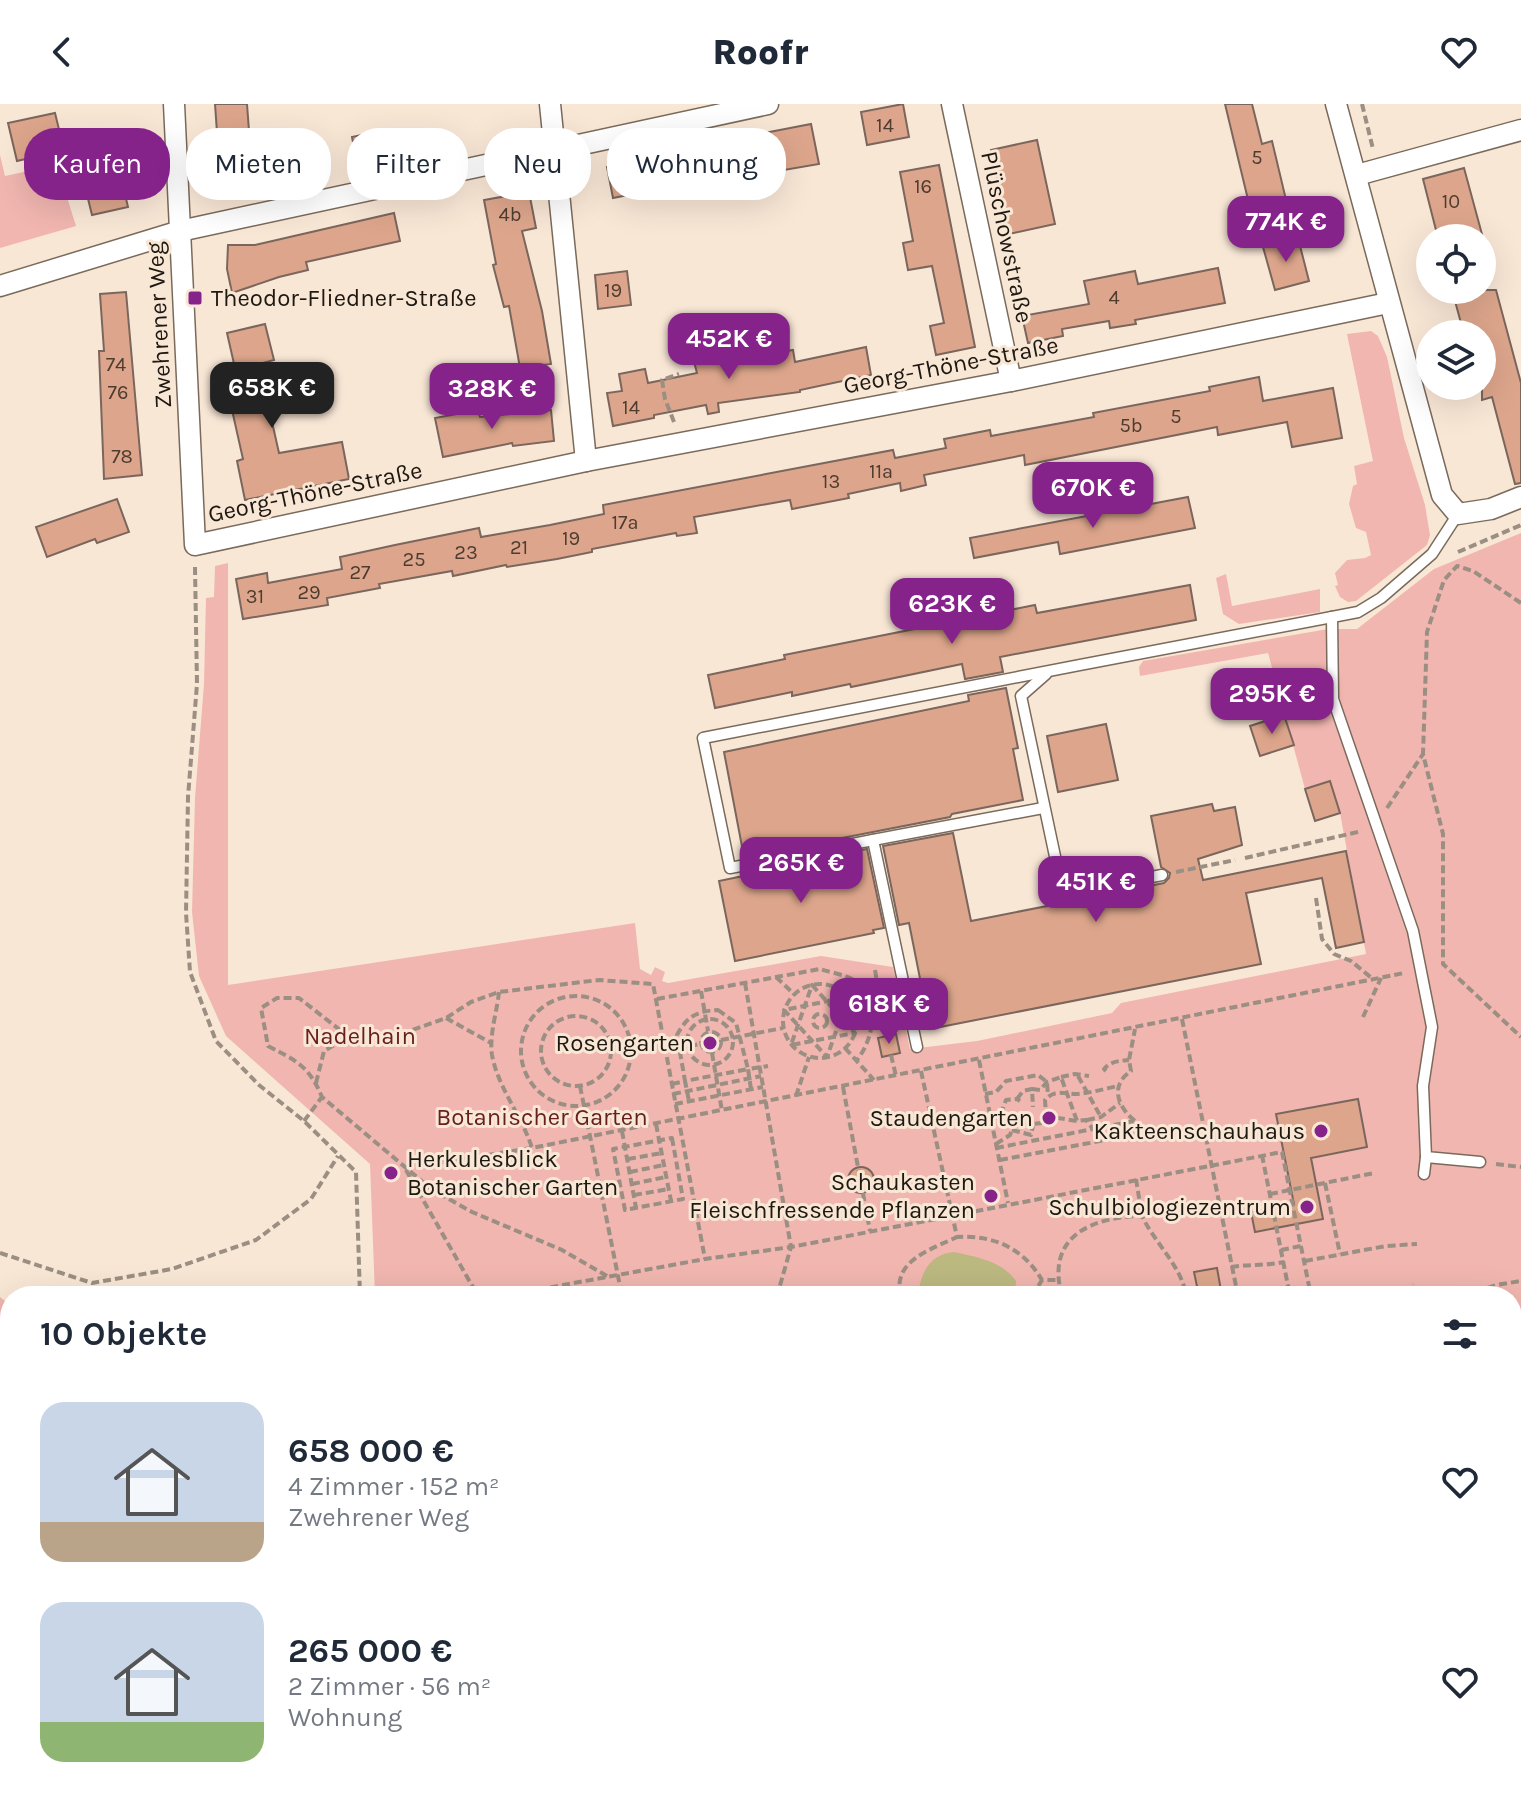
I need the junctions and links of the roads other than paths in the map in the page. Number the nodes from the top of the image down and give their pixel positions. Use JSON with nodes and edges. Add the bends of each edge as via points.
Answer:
{"nodes":[{"id":1,"x":174,"y":104,"type":"edge"},
{"id":2,"x":550,"y":104,"type":"edge"},
{"id":3,"x":768,"y":104,"type":"edge"},
{"id":4,"x":952,"y":104,"type":"edge"},
{"id":5,"x":1336,"y":104,"type":"edge"},
{"id":6,"x":552,"y":128,"type":"edge"},
{"id":7,"x":1521,"y":130,"type":"edge"},
{"id":8,"x":591,"y":143,"type":"edge"},
{"id":9,"x":484,"y":166,"type":"edge"},
{"id":10,"x":1357,"y":175,"type":"junction"},
{"id":11,"x":559,"y":200,"type":"edge"},
{"id":12,"x":180,"y":231,"type":"junction"},
{"id":13,"x":0,"y":286,"type":"edge"},
{"id":14,"x":1388,"y":303,"type":"junction"},
{"id":15,"x":1011,"y":381,"type":"junction"},
{"id":16,"x":586,"y":461,"type":"junction"},
{"id":17,"x":1521,"y":497,"type":"edge"},
{"id":18,"x":1458,"y":514,"type":"junction"},
{"id":19,"x":195,"y":545,"type":"joint"},
{"id":20,"x":1332,"y":617,"type":"junction"},
{"id":21,"x":1048,"y":673,"type":"junction"},
{"id":22,"x":1043,"y":808,"type":"junction"},
{"id":23,"x":873,"y":840,"type":"junction"},
{"id":24,"x":1162,"y":875,"type":"road end"},
{"id":25,"x":917,"y":1047,"type":"dead end"},
{"id":26,"x":1426,"y":1157,"type":"junction"},
{"id":27,"x":1480,"y":1162,"type":"road end"},
{"id":28,"x":1424,"y":1174,"type":"dead end"}],
"edges":[{"from":1,"to":12,"type":"street","name":"Zwehrener Weg"},
{"from":2,"to":6,"type":"street"},
{"from":3,"to":8,"type":"street"},
{"from":4,"to":15,"type":"street","name":"Plüschowstraße"},
{"from":5,"to":10,"type":"street"},
{"from":7,"to":10,"type":"street"},
{"from":9,"to":12,"type":"street"},
{"from":10,"to":14,"type":"street"},
{"from":11,"to":16,"type":"street"},
{"from":12,"to":13,"type":"street"},
{"from":12,"to":19,"type":"street","name":"Zwehrener Weg"},
{"from":14,"to":15,"type":"street","name":"Georg-Thöne-Straße"},
{"from":14,"to":18,"type":"street","via":[[1442,495]]},
{"from":15,"to":16,"type":"street","name":"Georg-Thöne-Straße"},
{"from":16,"to":19,"type":"street","name":"Georg-Thöne-Straße"},
{"from":17,"to":18,"type":"street"},
{"from":18,"to":20,"type":"lane","via":[[1432,554],[1381,598],[1358,612]]},
{"from":20,"to":21,"type":"lane"},
{"from":20,"to":26,"type":"lane","via":[[1333,699],[1413,931],[1432,1027],[1423,1086]]},
{"from":21,"to":22,"type":"lane","via":[[1021,696]]},
{"from":21,"to":23,"type":"lane","via":[[703,738],[730,868]]},
{"from":22,"to":23,"type":"lane"},
{"from":22,"to":24,"type":"lane","via":[[1063,894]]},
{"from":23,"to":25,"type":"lane"},
{"from":26,"to":27,"type":"lane"},
{"from":26,"to":28,"type":"lane"}]}
